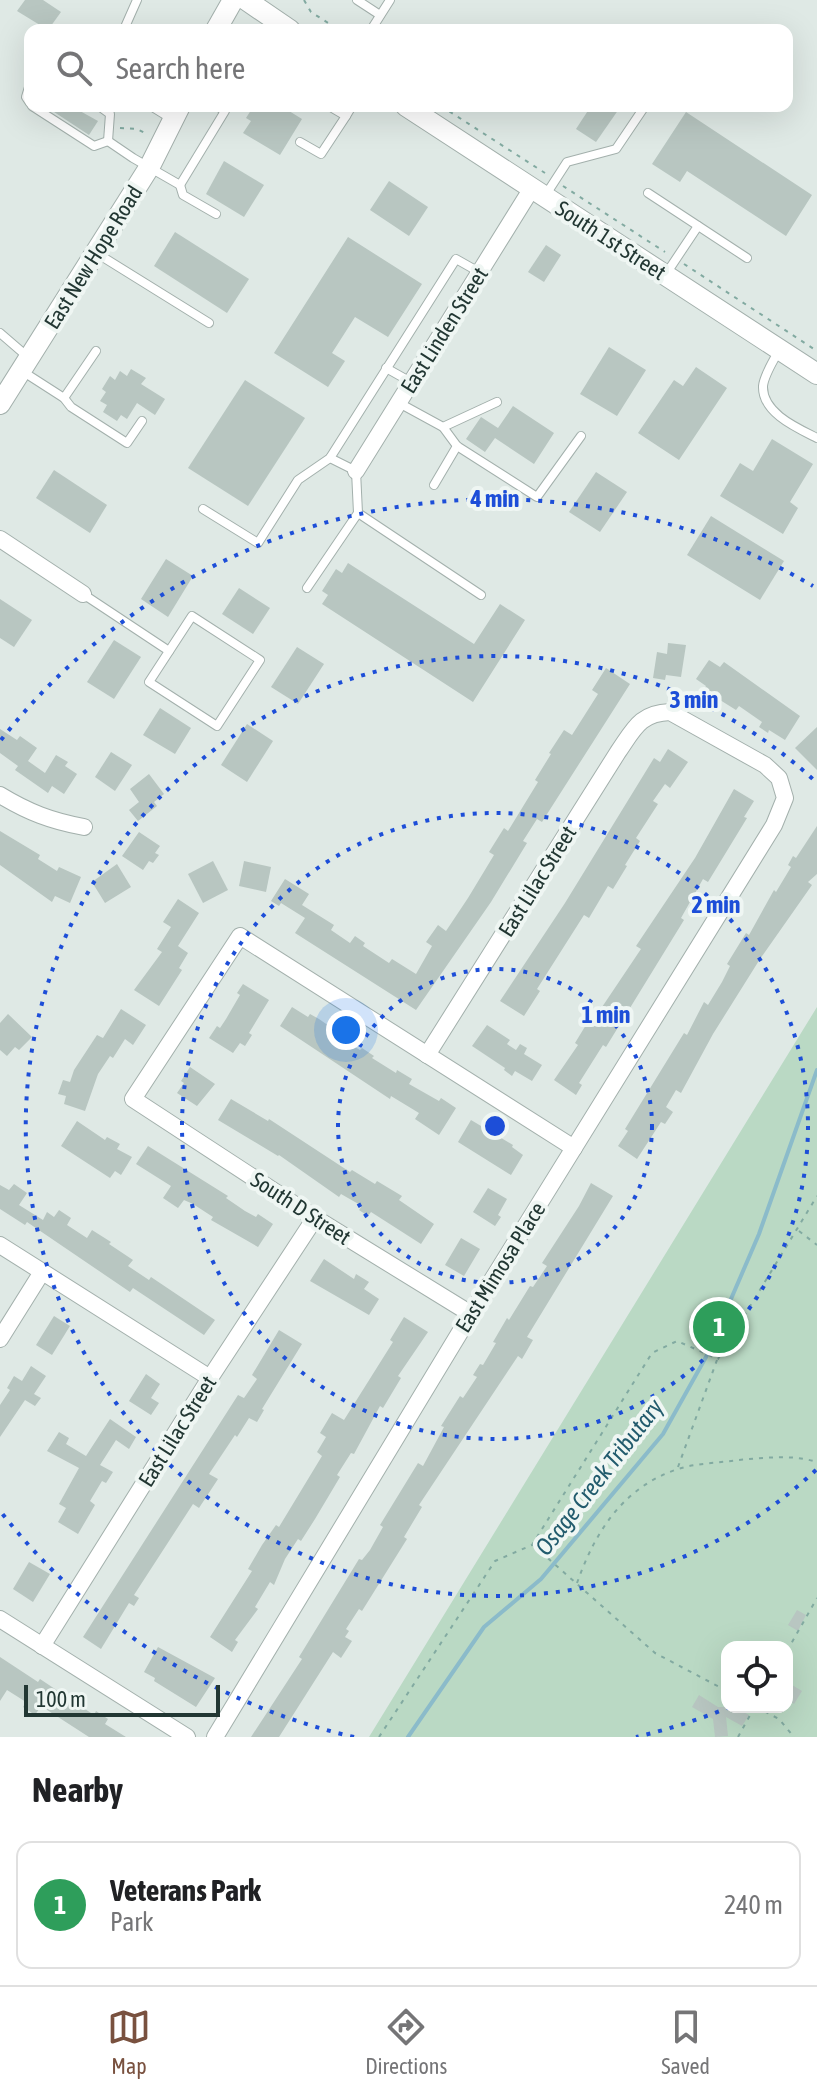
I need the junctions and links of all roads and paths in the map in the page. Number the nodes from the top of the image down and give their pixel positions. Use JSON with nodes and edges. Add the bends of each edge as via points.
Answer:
{"nodes":[{"id":1,"x":137,"y":0,"type":"edge"},
{"id":2,"x":233,"y":0,"type":"edge"},
{"id":3,"x":246,"y":0,"type":"edge"},
{"id":4,"x":304,"y":0,"type":"edge"},
{"id":5,"x":357,"y":0,"type":"edge"},
{"id":6,"x":390,"y":0,"type":"edge"},
{"id":7,"x":380,"y":15,"type":"junction"},
{"id":8,"x":126,"y":24,"type":"edge"},
{"id":9,"x":219,"y":24,"type":"edge"},
{"id":10,"x":281,"y":24,"type":"edge"},
{"id":11,"x":330,"y":24,"type":"edge"},
{"id":12,"x":375,"y":24,"type":"edge"},
{"id":13,"x":43,"y":112,"type":"edge"},
{"id":14,"x":107,"y":112,"type":"edge"},
{"id":15,"x":221,"y":112,"type":"edge"},
{"id":16,"x":339,"y":112,"type":"edge"},
{"id":17,"x":348,"y":112,"type":"edge"},
{"id":18,"x":416,"y":112,"type":"edge"},
{"id":19,"x":448,"y":112,"type":"edge"},
{"id":20,"x":641,"y":112,"type":"edge"},
{"id":21,"x":176,"y":113,"type":"edge"},
{"id":22,"x":346,"y":116,"type":"junction"},
{"id":23,"x":120,"y":128,"type":"dead end"},
{"id":24,"x":145,"y":133,"type":"dead end"},
{"id":25,"x":108,"y":141,"type":"junction"},
{"id":26,"x":300,"y":142,"type":"dead end"},
{"id":27,"x":150,"y":166,"type":"junction"},
{"id":28,"x":180,"y":185,"type":"junction"},
{"id":29,"x":539,"y":185,"type":"junction"},
{"id":30,"x":569,"y":189,"type":"dead end"},
{"id":31,"x":648,"y":193,"type":"dead end"},
{"id":32,"x":216,"y":214,"type":"dead end"},
{"id":33,"x":698,"y":226,"type":"junction"},
{"id":34,"x":655,"y":245,"type":"dead end"},
{"id":35,"x":97,"y":253,"type":"junction"},
{"id":36,"x":747,"y":258,"type":"dead end"},
{"id":37,"x":480,"y":273,"type":"junction"},
{"id":38,"x":698,"y":274,"type":"dead end"},
{"id":39,"x":665,"y":275,"type":"junction"},
{"id":40,"x":209,"y":323,"type":"dead end"},
{"id":41,"x":0,"y":333,"type":"edge"},
{"id":42,"x":779,"y":349,"type":"junction"},
{"id":43,"x":96,"y":351,"type":"dead end"},
{"id":44,"x":817,"y":351,"type":"edge"},
{"id":45,"x":25,"y":364,"type":"junction"},
{"id":46,"x":386,"y":368,"type":"junction"},
{"id":47,"x":817,"y":374,"type":"edge"},
{"id":48,"x":411,"y":382,"type":"junction"},
{"id":49,"x":64,"y":398,"type":"junction"},
{"id":50,"x":497,"y":402,"type":"dead end"},
{"id":51,"x":0,"y":403,"type":"edge"},
{"id":52,"x":399,"y":403,"type":"junction"},
{"id":53,"x":142,"y":421,"type":"dead end"},
{"id":54,"x":443,"y":427,"type":"junction"},
{"id":55,"x":581,"y":436,"type":"dead end"},
{"id":56,"x":817,"y":438,"type":"edge"},
{"id":57,"x":457,"y":446,"type":"junction"},
{"id":58,"x":330,"y":458,"type":"junction"},
{"id":59,"x":356,"y":471,"type":"junction"},
{"id":60,"x":434,"y":485,"type":"dead end"},
{"id":61,"x":203,"y":509,"type":"dead end"},
{"id":62,"x":358,"y":513,"type":"junction"},
{"id":63,"x":0,"y":539,"type":"edge"},
{"id":64,"x":307,"y":588,"type":"dead end"},
{"id":65,"x":83,"y":594,"type":"joint"},
{"id":66,"x":481,"y":595,"type":"dead end"},
{"id":67,"x":169,"y":651,"type":"junction"},
{"id":68,"x":653,"y":712,"type":"joint"},
{"id":69,"x":0,"y":795,"type":"edge"},
{"id":70,"x":84,"y":827,"type":"dead end"},
{"id":71,"x":427,"y":1055,"type":"junction"},
{"id":72,"x":574,"y":1148,"type":"junction"},
{"id":73,"x":817,"y":1196,"type":"edge"},
{"id":74,"x":315,"y":1218,"type":"junction"},
{"id":75,"x":797,"y":1230,"type":"junction"},
{"id":76,"x":0,"y":1245,"type":"edge"},
{"id":77,"x":817,"y":1245,"type":"edge"},
{"id":78,"x":42,"y":1272,"type":"junction"},
{"id":79,"x":471,"y":1314,"type":"junction"},
{"id":80,"x":0,"y":1339,"type":"edge"},
{"id":81,"x":718,"y":1359,"type":"junction"},
{"id":82,"x":210,"y":1378,"type":"junction"},
{"id":83,"x":817,"y":1462,"type":"edge"},
{"id":84,"x":677,"y":1469,"type":"junction"},
{"id":85,"x":532,"y":1545,"type":"junction"},
{"id":86,"x":577,"y":1583,"type":"junction"},
{"id":87,"x":817,"y":1598,"type":"edge"},
{"id":88,"x":0,"y":1619,"type":"edge"},
{"id":89,"x":793,"y":1641,"type":"edge"},
{"id":90,"x":42,"y":1646,"type":"junction"},
{"id":91,"x":721,"y":1688,"type":"edge"},
{"id":92,"x":752,"y":1713,"type":"edge"},
{"id":93,"x":767,"y":1713,"type":"edge"},
{"id":94,"x":187,"y":1737,"type":"edge"},
{"id":95,"x":215,"y":1737,"type":"edge"},
{"id":96,"x":379,"y":1737,"type":"edge"},
{"id":97,"x":738,"y":1737,"type":"edge"},
{"id":98,"x":794,"y":1737,"type":"edge"}],
"edges":[{"from":1,"to":8,"type":"lane"},
{"from":2,"to":9,"type":"street"},
{"from":3,"to":10,"type":"street"},
{"from":4,"to":11,"type":"path"},
{"from":5,"to":7,"type":"lane"},
{"from":6,"to":7,"type":"lane"},
{"from":7,"to":12,"type":"lane"},
{"from":13,"to":25,"type":"lane","via":[[94,146]]},
{"from":14,"to":25,"type":"lane"},
{"from":15,"to":28,"type":"lane"},
{"from":16,"to":22,"type":"lane"},
{"from":17,"to":22,"type":"lane"},
{"from":18,"to":29,"type":"street","name":"South 1st Street"},
{"from":19,"to":29,"type":"path"},
{"from":20,"to":29,"type":"lane","via":[[616,149],[567,162]]},
{"from":21,"to":27,"type":"street","name":"East New Hope Road"},
{"from":22,"to":26,"type":"lane","via":[[321,154]]},
{"from":23,"to":24,"type":"path"},
{"from":25,"to":27,"type":"lane"},
{"from":27,"to":28,"type":"lane"},
{"from":27,"to":35,"type":"street","name":"East New Hope Road"},
{"from":28,"to":32,"type":"lane","via":[[183,195]]},
{"from":29,"to":37,"type":"street","name":"East Linden Street"},
{"from":29,"to":39,"type":"street","name":"South 1st Street"},
{"from":30,"to":34,"type":"path"},
{"from":31,"to":33,"type":"lane"},
{"from":33,"to":36,"type":"lane"},
{"from":33,"to":39,"type":"lane"},
{"from":35,"to":40,"type":"lane"},
{"from":35,"to":45,"type":"street","name":"East New Hope Road"},
{"from":37,"to":46,"type":"lane","via":[[456,259]]},
{"from":37,"to":48,"type":"street","name":"East Linden Street"},
{"from":38,"to":44,"type":"path"},
{"from":39,"to":42,"type":"street","name":"South 1st Street"},
{"from":41,"to":45,"type":"lane"},
{"from":42,"to":47,"type":"street","name":"South 1st Street"},
{"from":42,"to":56,"type":"lane","via":[[763,385],[768,404],[791,426]]},
{"from":43,"to":49,"type":"lane"},
{"from":45,"to":49,"type":"lane"},
{"from":45,"to":51,"type":"street","name":"East New Hope Road"},
{"from":46,"to":48,"type":"lane"},
{"from":46,"to":58,"type":"lane"},
{"from":48,"to":52,"type":"street","name":"East Linden Street"},
{"from":49,"to":53,"type":"lane","via":[[127,443]]},
{"from":50,"to":54,"type":"lane"},
{"from":52,"to":54,"type":"lane"},
{"from":52,"to":59,"type":"street","name":"East Linden Street"},
{"from":54,"to":57,"type":"lane"},
{"from":55,"to":57,"type":"lane","via":[[537,497]]},
{"from":57,"to":60,"type":"lane"},
{"from":58,"to":59,"type":"lane"},
{"from":58,"to":61,"type":"lane","via":[[298,480],[258,543]]},
{"from":59,"to":62,"type":"lane"},
{"from":62,"to":64,"type":"lane"},
{"from":62,"to":66,"type":"lane"},
{"from":63,"to":65,"type":"street"},
{"from":65,"to":67,"type":"lane"},
{"from":67,"to":67,"type":"lane","via":[[149,682],[217,726],[260,660],[192,616]]},
{"from":68,"to":71,"type":"street","name":"East Lilac Street","via":[[618,752]]},
{"from":68,"to":72,"type":"street","name":"East Mimosa Place","via":[[670,712],[765,765],[779,778],[785,798],[774,825]]},
{"from":69,"to":70,"type":"street","via":[[53,822]]},
{"from":71,"to":72,"type":"street"},
{"from":71,"to":74,"type":"street","name":"South D Street","via":[[240,936],[133,1099]]},
{"from":72,"to":79,"type":"street","name":"East Mimosa Place"},
{"from":73,"to":75,"type":"path"},
{"from":74,"to":79,"type":"street","name":"South D Street"},
{"from":74,"to":82,"type":"street","name":"East Lilac Street"},
{"from":75,"to":77,"type":"path"},
{"from":75,"to":81,"type":"path"},
{"from":76,"to":78,"type":"street"},
{"from":78,"to":80,"type":"street"},
{"from":78,"to":82,"type":"street"},
{"from":79,"to":95,"type":"street","name":"East Mimosa Place"},
{"from":81,"to":84,"type":"path"},
{"from":81,"to":85,"type":"path","via":[[677,1341],[652,1353]]},
{"from":82,"to":90,"type":"street","name":"East Lilac Street"},
{"from":83,"to":84,"type":"path","via":[[756,1458]]},
{"from":84,"to":86,"type":"path","via":[[626,1496],[588,1551]]},
{"from":85,"to":86,"type":"path"},
{"from":85,"to":96,"type":"path","via":[[495,1561]]},
{"from":86,"to":91,"type":"path","via":[[655,1653]]},
{"from":87,"to":89,"type":"path"},
{"from":88,"to":90,"type":"street"},
{"from":90,"to":94,"type":"street"},
{"from":92,"to":97,"type":"path"},
{"from":93,"to":98,"type":"path"}]}
